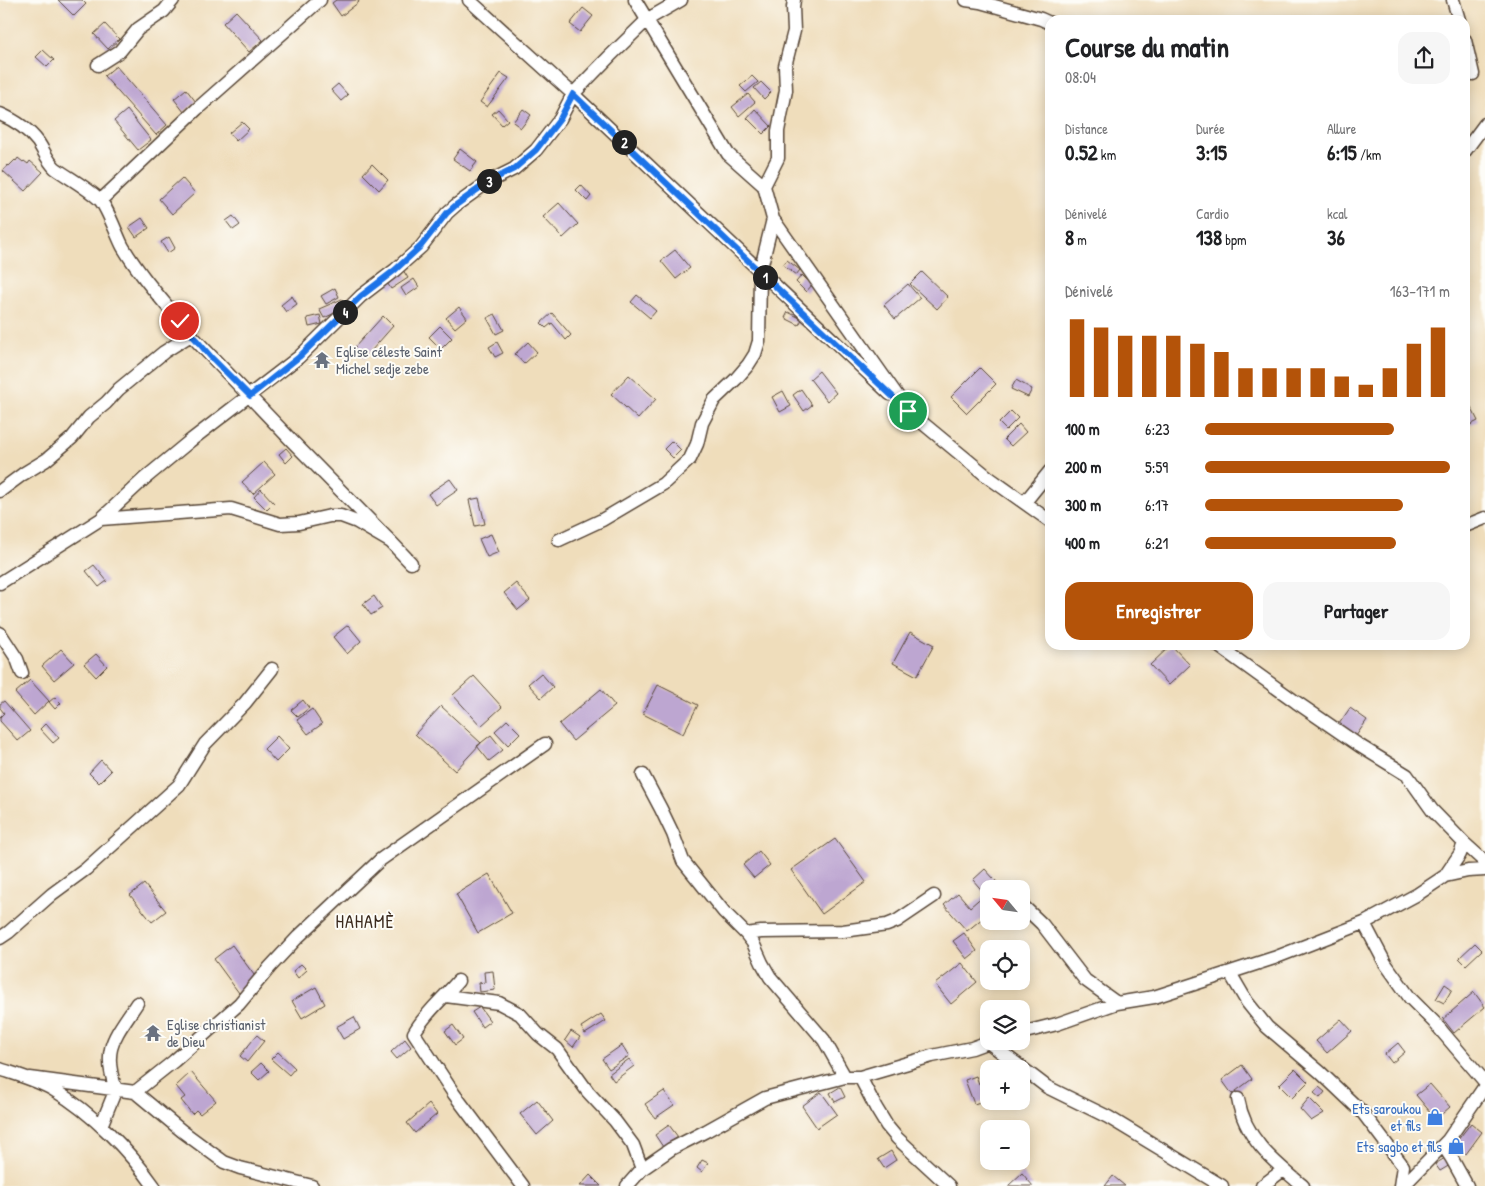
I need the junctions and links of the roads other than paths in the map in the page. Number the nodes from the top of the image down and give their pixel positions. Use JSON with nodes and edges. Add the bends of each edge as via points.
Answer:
{"nodes":[{"id":1,"x":173,"y":0,"type":"edge"},
{"id":2,"x":320,"y":0,"type":"edge"},
{"id":3,"x":469,"y":0,"type":"edge"},
{"id":4,"x":635,"y":0,"type":"edge"},
{"id":5,"x":681,"y":0,"type":"edge"},
{"id":6,"x":794,"y":0,"type":"edge"},
{"id":7,"x":966,"y":0,"type":"edge"},
{"id":8,"x":1453,"y":0,"type":"edge"},
{"id":9,"x":1458,"y":15,"type":"edge"},
{"id":10,"x":648,"y":19,"type":"junction"},
{"id":11,"x":1045,"y":21,"type":"edge"},
{"id":12,"x":1470,"y":59,"type":"edge"},
{"id":13,"x":98,"y":65,"type":"dead end"},
{"id":14,"x":1474,"y":75,"type":"edge"},
{"id":15,"x":573,"y":94,"type":"junction"},
{"id":16,"x":0,"y":114,"type":"edge"},
{"id":17,"x":1485,"y":124,"type":"edge"},
{"id":18,"x":1470,"y":144,"type":"edge"},
{"id":19,"x":764,"y":186,"type":"junction"},
{"id":20,"x":100,"y":200,"type":"junction"},
{"id":21,"x":774,"y":219,"type":"junction"},
{"id":22,"x":760,"y":272,"type":"junction"},
{"id":23,"x":191,"y":335,"type":"junction"},
{"id":24,"x":250,"y":396,"type":"junction"},
{"id":25,"x":908,"y":411,"type":"junction"},
{"id":26,"x":1045,"y":477,"type":"edge"},
{"id":27,"x":0,"y":491,"type":"edge"},
{"id":28,"x":1025,"y":502,"type":"junction"},
{"id":29,"x":1045,"y":517,"type":"edge"},
{"id":30,"x":1485,"y":518,"type":"edge"},
{"id":31,"x":102,"y":519,"type":"junction"},
{"id":32,"x":1470,"y":524,"type":"edge"},
{"id":33,"x":558,"y":540,"type":"dead end"},
{"id":34,"x":391,"y":542,"type":"junction"},
{"id":35,"x":410,"y":563,"type":"dead end"},
{"id":36,"x":0,"y":583,"type":"edge"},
{"id":37,"x":0,"y":633,"type":"edge"},
{"id":38,"x":1224,"y":650,"type":"edge"},
{"id":39,"x":272,"y":669,"type":"dead end"},
{"id":40,"x":22,"y":673,"type":"dead end"},
{"id":41,"x":545,"y":744,"type":"dead end"},
{"id":42,"x":643,"y":775,"type":"dead end"},
{"id":43,"x":1464,"y":843,"type":"junction"},
{"id":44,"x":1485,"y":862,"type":"edge"},
{"id":45,"x":1485,"y":870,"type":"edge"},
{"id":46,"x":1445,"y":876,"type":"junction"},
{"id":47,"x":934,"y":896,"type":"dead end"},
{"id":48,"x":1030,"y":913,"type":"edge"},
{"id":49,"x":1364,"y":924,"type":"junction"},
{"id":50,"x":746,"y":934,"type":"junction"},
{"id":51,"x":0,"y":938,"type":"edge"},
{"id":52,"x":1230,"y":973,"type":"junction"},
{"id":53,"x":458,"y":981,"type":"dead end"},
{"id":54,"x":446,"y":996,"type":"junction"},
{"id":55,"x":137,"y":1003,"type":"dead end"},
{"id":56,"x":1117,"y":1003,"type":"junction"},
{"id":57,"x":1030,"y":1032,"type":"edge"},
{"id":58,"x":980,"y":1045,"type":"edge"},
{"id":59,"x":1000,"y":1050,"type":"edge"},
{"id":60,"x":0,"y":1069,"type":"edge"},
{"id":61,"x":845,"y":1077,"type":"junction"},
{"id":62,"x":860,"y":1077,"type":"junction"},
{"id":63,"x":30,"y":1078,"type":"junction"},
{"id":64,"x":1485,"y":1084,"type":"edge"},
{"id":65,"x":116,"y":1089,"type":"junction"},
{"id":66,"x":135,"y":1092,"type":"junction"},
{"id":67,"x":1238,"y":1100,"type":"dead end"},
{"id":68,"x":101,"y":1126,"type":"junction"},
{"id":69,"x":1443,"y":1145,"type":"junction"},
{"id":70,"x":642,"y":1169,"type":"junction"},
{"id":71,"x":1283,"y":1170,"type":"junction"},
{"id":72,"x":154,"y":1186,"type":"edge"},
{"id":73,"x":312,"y":1186,"type":"edge"},
{"id":74,"x":522,"y":1186,"type":"edge"},
{"id":75,"x":627,"y":1186,"type":"edge"},
{"id":76,"x":949,"y":1186,"type":"edge"},
{"id":77,"x":1222,"y":1186,"type":"edge"},
{"id":78,"x":1262,"y":1186,"type":"edge"},
{"id":79,"x":1303,"y":1186,"type":"edge"},
{"id":80,"x":1402,"y":1186,"type":"edge"},
{"id":81,"x":1467,"y":1186,"type":"edge"}],
"edges":[{"from":1,"to":13,"type":"street","via":[[164,11],[138,29],[120,51]]},
{"from":2,"to":20,"type":"street"},
{"from":3,"to":15,"type":"street"},
{"from":4,"to":10,"type":"street"},
{"from":5,"to":10,"type":"street"},
{"from":6,"to":19,"type":"street","via":[[794,31],[785,66],[786,90],[778,131],[778,158]]},
{"from":7,"to":11,"type":"street"},
{"from":8,"to":9,"type":"street"},
{"from":10,"to":15,"type":"street"},
{"from":10,"to":19,"type":"street","via":[[728,154]]},
{"from":12,"to":14,"type":"street"},
{"from":15,"to":22,"type":"street"},
{"from":15,"to":24,"type":"street","via":[[560,119],[536,150],[514,169],[488,182],[456,205],[421,246],[361,296],[299,357]]},
{"from":16,"to":20,"type":"street","via":[[30,133],[55,168]]},
{"from":17,"to":18,"type":"street"},
{"from":19,"to":21,"type":"street"},
{"from":20,"to":23,"type":"street","via":[[122,246],[155,293]]},
{"from":21,"to":22,"type":"street"},
{"from":21,"to":25,"type":"street"},
{"from":22,"to":25,"type":"street"},
{"from":22,"to":33,"type":"street","via":[[759,341],[755,354],[714,400],[702,422],[690,459],[663,484],[602,520]]},
{"from":23,"to":24,"type":"street"},
{"from":23,"to":27,"type":"street","via":[[164,352],[119,389],[46,460]]},
{"from":24,"to":31,"type":"street","via":[[190,441]]},
{"from":24,"to":34,"type":"street"},
{"from":25,"to":28,"type":"street","via":[[988,477]]},
{"from":26,"to":28,"type":"street"},
{"from":28,"to":29,"type":"street"},
{"from":30,"to":32,"type":"street"},
{"from":31,"to":34,"type":"street","via":[[231,509],[280,524],[341,516]]},
{"from":31,"to":36,"type":"street"},
{"from":34,"to":35,"type":"street"},
{"from":37,"to":40,"type":"street"},
{"from":38,"to":43,"type":"street","via":[[1407,775],[1432,810]]},
{"from":39,"to":51,"type":"street","via":[[245,703],[205,744],[180,785]]},
{"from":41,"to":66,"type":"street","via":[[380,860],[298,937],[239,1004]]},
{"from":42,"to":50,"type":"street","via":[[662,809],[683,861]]},
{"from":43,"to":44,"type":"street"},
{"from":43,"to":46,"type":"street"},
{"from":45,"to":46,"type":"street"},
{"from":46,"to":49,"type":"street"},
{"from":47,"to":50,"type":"street","via":[[887,925],[843,931]]},
{"from":48,"to":56,"type":"street","via":[[1085,980]]},
{"from":49,"to":52,"type":"street"},
{"from":49,"to":64,"type":"street","via":[[1385,964],[1410,998]]},
{"from":50,"to":61,"type":"street","via":[[770,977],[824,1040]]},
{"from":52,"to":56,"type":"street","via":[[1154,997]]},
{"from":52,"to":80,"type":"street","via":[[1267,1027],[1363,1113],[1403,1166]]},
{"from":53,"to":54,"type":"street"},
{"from":54,"to":70,"type":"street","via":[[499,1003],[520,1014],[557,1049],[633,1145]]},
{"from":54,"to":74,"type":"street","via":[[414,1033]]},
{"from":55,"to":65,"type":"street","via":[[113,1040],[109,1058]]},
{"from":56,"to":57,"type":"street"},
{"from":58,"to":62,"type":"street"},
{"from":59,"to":77,"type":"street","via":[[1047,1087],[1108,1117]]},
{"from":60,"to":63,"type":"street"},
{"from":61,"to":62,"type":"street"},
{"from":61,"to":70,"type":"street","via":[[765,1098],[670,1149]]},
{"from":62,"to":76,"type":"street","via":[[887,1126]]},
{"from":63,"to":65,"type":"street"},
{"from":63,"to":68,"type":"street","via":[[54,1090]]},
{"from":64,"to":69,"type":"street"},
{"from":65,"to":66,"type":"street"},
{"from":65,"to":68,"type":"street"},
{"from":66,"to":73,"type":"street","via":[[224,1162]]},
{"from":67,"to":71,"type":"street","via":[[1241,1114],[1255,1141]]},
{"from":68,"to":72,"type":"street"},
{"from":69,"to":80,"type":"street"},
{"from":69,"to":81,"type":"street"},
{"from":70,"to":75,"type":"street"},
{"from":71,"to":78,"type":"street"},
{"from":71,"to":79,"type":"street"}]}
